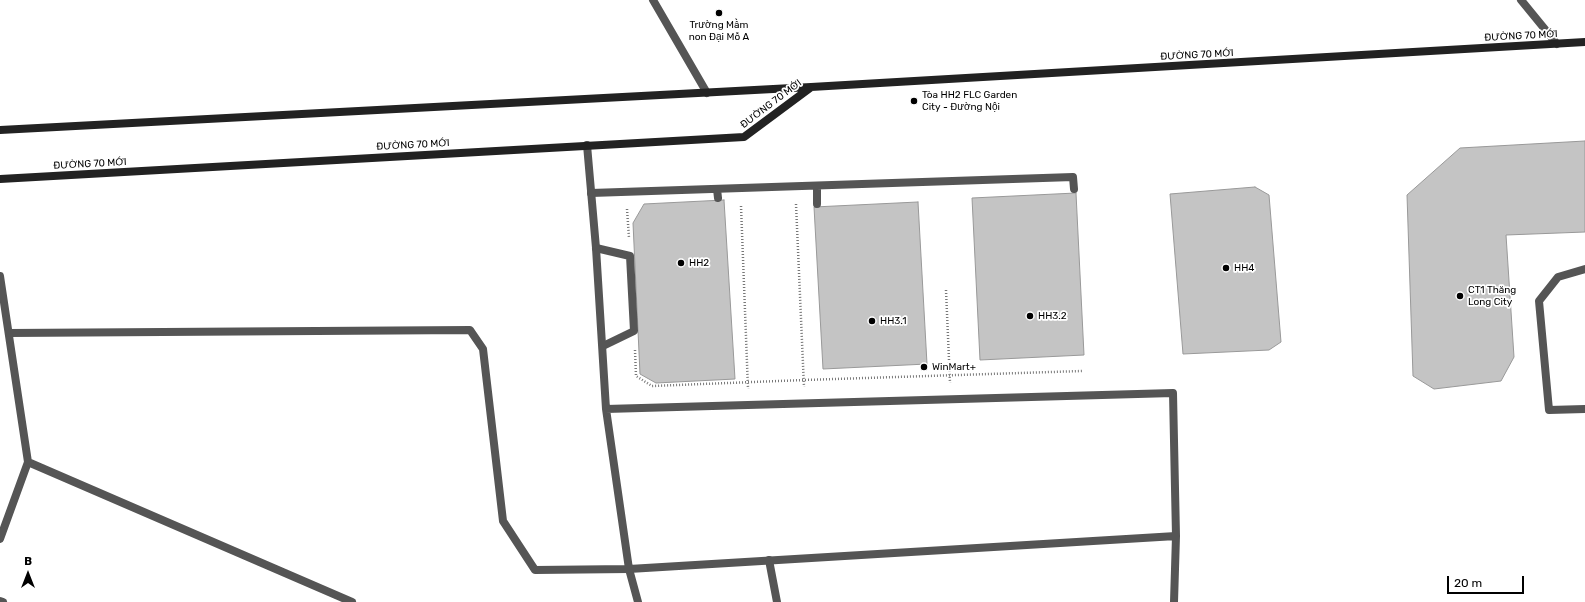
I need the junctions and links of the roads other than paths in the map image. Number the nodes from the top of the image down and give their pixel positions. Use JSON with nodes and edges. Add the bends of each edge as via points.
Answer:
{"nodes":[{"id":1,"x":653,"y":0,"type":"edge"},
{"id":2,"x":1521,"y":0,"type":"edge"},
{"id":3,"x":1585,"y":42,"type":"edge"},
{"id":4,"x":1557,"y":44,"type":"junction"},
{"id":5,"x":811,"y":87,"type":"junction"},
{"id":6,"x":707,"y":93,"type":"junction"},
{"id":7,"x":0,"y":130,"type":"edge"},
{"id":8,"x":587,"y":145,"type":"junction"},
{"id":9,"x":0,"y":179,"type":"edge"},
{"id":10,"x":816,"y":186,"type":"junction"},
{"id":11,"x":1074,"y":189,"type":"dead end"},
{"id":12,"x":591,"y":193,"type":"junction"},
{"id":13,"x":817,"y":204,"type":"dead end"},
{"id":14,"x":596,"y":248,"type":"junction"},
{"id":15,"x":1585,"y":269,"type":"edge"},
{"id":16,"x":0,"y":276,"type":"edge"},
{"id":17,"x":10,"y":333,"type":"junction"},
{"id":18,"x":603,"y":346,"type":"junction"},
{"id":19,"x":606,"y":409,"type":"junction"},
{"id":20,"x":1585,"y":409,"type":"edge"},
{"id":21,"x":28,"y":462,"type":"junction"},
{"id":22,"x":1176,"y":536,"type":"junction"},
{"id":23,"x":0,"y":539,"type":"edge"},
{"id":24,"x":769,"y":560,"type":"junction"},
{"id":25,"x":629,"y":569,"type":"junction"},
{"id":26,"x":352,"y":602,"type":"edge"},
{"id":27,"x":638,"y":602,"type":"edge"},
{"id":28,"x":777,"y":602,"type":"edge"},
{"id":29,"x":1174,"y":602,"type":"edge"}],
"edges":[{"from":1,"to":6,"type":"street"},
{"from":2,"to":4,"type":"street"},
{"from":3,"to":4,"type":"street","name":"ĐƯỜNG 70 MỚI"},
{"from":4,"to":5,"type":"street","name":"ĐƯỜNG 70 MỚI"},
{"from":5,"to":6,"type":"street","name":"ĐƯỜNG 70 MỚI"},
{"from":5,"to":8,"type":"street","name":"ĐƯỜNG 70 MỚI","via":[[744,137]]},
{"from":6,"to":7,"type":"street","name":"ĐƯỜNG 70 MỚI"},
{"from":8,"to":9,"type":"street","name":"ĐƯỜNG 70 MỚI"},
{"from":8,"to":12,"type":"street"},
{"from":10,"to":11,"type":"street","via":[[1073,177]]},
{"from":10,"to":12,"type":"street","via":[[741,188],[718,193]]},
{"from":10,"to":13,"type":"street"},
{"from":12,"to":14,"type":"street"},
{"from":14,"to":18,"type":"street"},
{"from":14,"to":18,"type":"street","via":[[630,256],[634,331]]},
{"from":15,"to":20,"type":"street","via":[[1558,277],[1539,301],[1549,410]]},
{"from":16,"to":17,"type":"street"},
{"from":17,"to":21,"type":"street"},
{"from":17,"to":25,"type":"street","via":[[470,330],[483,349],[503,521],[531,564],[535,570]]},
{"from":18,"to":19,"type":"street"},
{"from":19,"to":22,"type":"street","via":[[1173,393]]},
{"from":19,"to":25,"type":"street"},
{"from":21,"to":23,"type":"street"},
{"from":21,"to":26,"type":"street"},
{"from":22,"to":24,"type":"street"},
{"from":22,"to":29,"type":"street"},
{"from":24,"to":25,"type":"street"},
{"from":24,"to":28,"type":"street"},
{"from":25,"to":27,"type":"street"}]}
